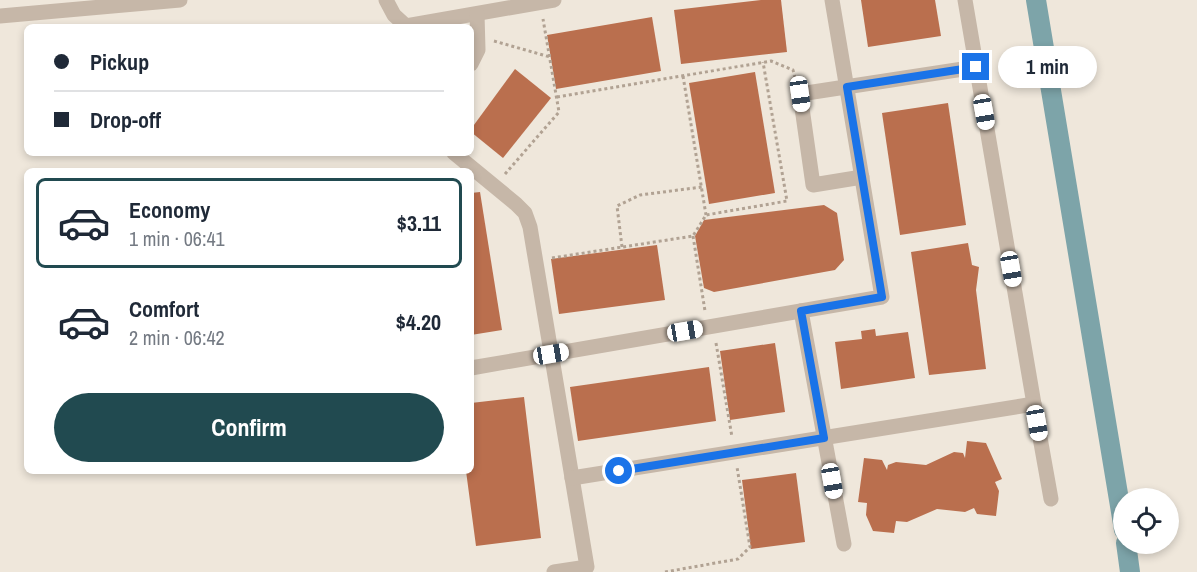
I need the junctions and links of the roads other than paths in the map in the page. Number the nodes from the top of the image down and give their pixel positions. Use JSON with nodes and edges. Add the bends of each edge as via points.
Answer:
{"nodes":[{"id":1,"x":180,"y":0,"type":"edge"},
{"id":2,"x":386,"y":0,"type":"edge"},
{"id":3,"x":832,"y":0,"type":"edge"},
{"id":4,"x":965,"y":0,"type":"edge"},
{"id":5,"x":547,"y":1,"type":"edge"},
{"id":6,"x":477,"y":14,"type":"junction"},
{"id":7,"x":0,"y":16,"type":"edge"},
{"id":8,"x":404,"y":24,"type":"edge"},
{"id":9,"x":418,"y":24,"type":"edge"},
{"id":10,"x":474,"y":58,"type":"edge"},
{"id":11,"x":976,"y":67,"type":"junction"},
{"id":12,"x":847,"y":87,"type":"junction"},
{"id":13,"x":458,"y":156,"type":"edge"},
{"id":14,"x":472,"y":168,"type":"edge"},
{"id":15,"x":474,"y":170,"type":"edge"},
{"id":16,"x":862,"y":177,"type":"junction"},
{"id":17,"x":801,"y":311,"type":"junction"},
{"id":18,"x":551,"y":354,"type":"junction"},
{"id":19,"x":474,"y":367,"type":"edge"},
{"id":20,"x":1034,"y":404,"type":"junction"},
{"id":21,"x":824,"y":438,"type":"junction"},
{"id":22,"x":572,"y":478,"type":"junction"},
{"id":23,"x":1051,"y":499,"type":"dead end"},
{"id":24,"x":844,"y":544,"type":"dead end"},
{"id":25,"x":554,"y":572,"type":"edge"}],
"edges":[{"from":1,"to":7,"type":"street"},
{"from":2,"to":8,"type":"street"},
{"from":3,"to":12,"type":"street"},
{"from":4,"to":11,"type":"street"},
{"from":5,"to":6,"type":"street"},
{"from":6,"to":9,"type":"street"},
{"from":6,"to":10,"type":"street","via":[[479,36]]},
{"from":11,"to":12,"type":"street"},
{"from":11,"to":20,"type":"street"},
{"from":12,"to":16,"type":"street"},
{"from":12,"to":16,"type":"street","via":[[800,94],[813,185]]},
{"from":13,"to":14,"type":"street"},
{"from":15,"to":18,"type":"street","via":[[525,213]]},
{"from":16,"to":17,"type":"street","via":[[882,297]]},
{"from":17,"to":18,"type":"street"},
{"from":17,"to":21,"type":"street"},
{"from":18,"to":19,"type":"street"},
{"from":18,"to":22,"type":"street"},
{"from":20,"to":21,"type":"street"},
{"from":20,"to":23,"type":"street"},
{"from":21,"to":22,"type":"street"},
{"from":21,"to":24,"type":"street"},
{"from":22,"to":25,"type":"street","via":[[587,567]]}]}
